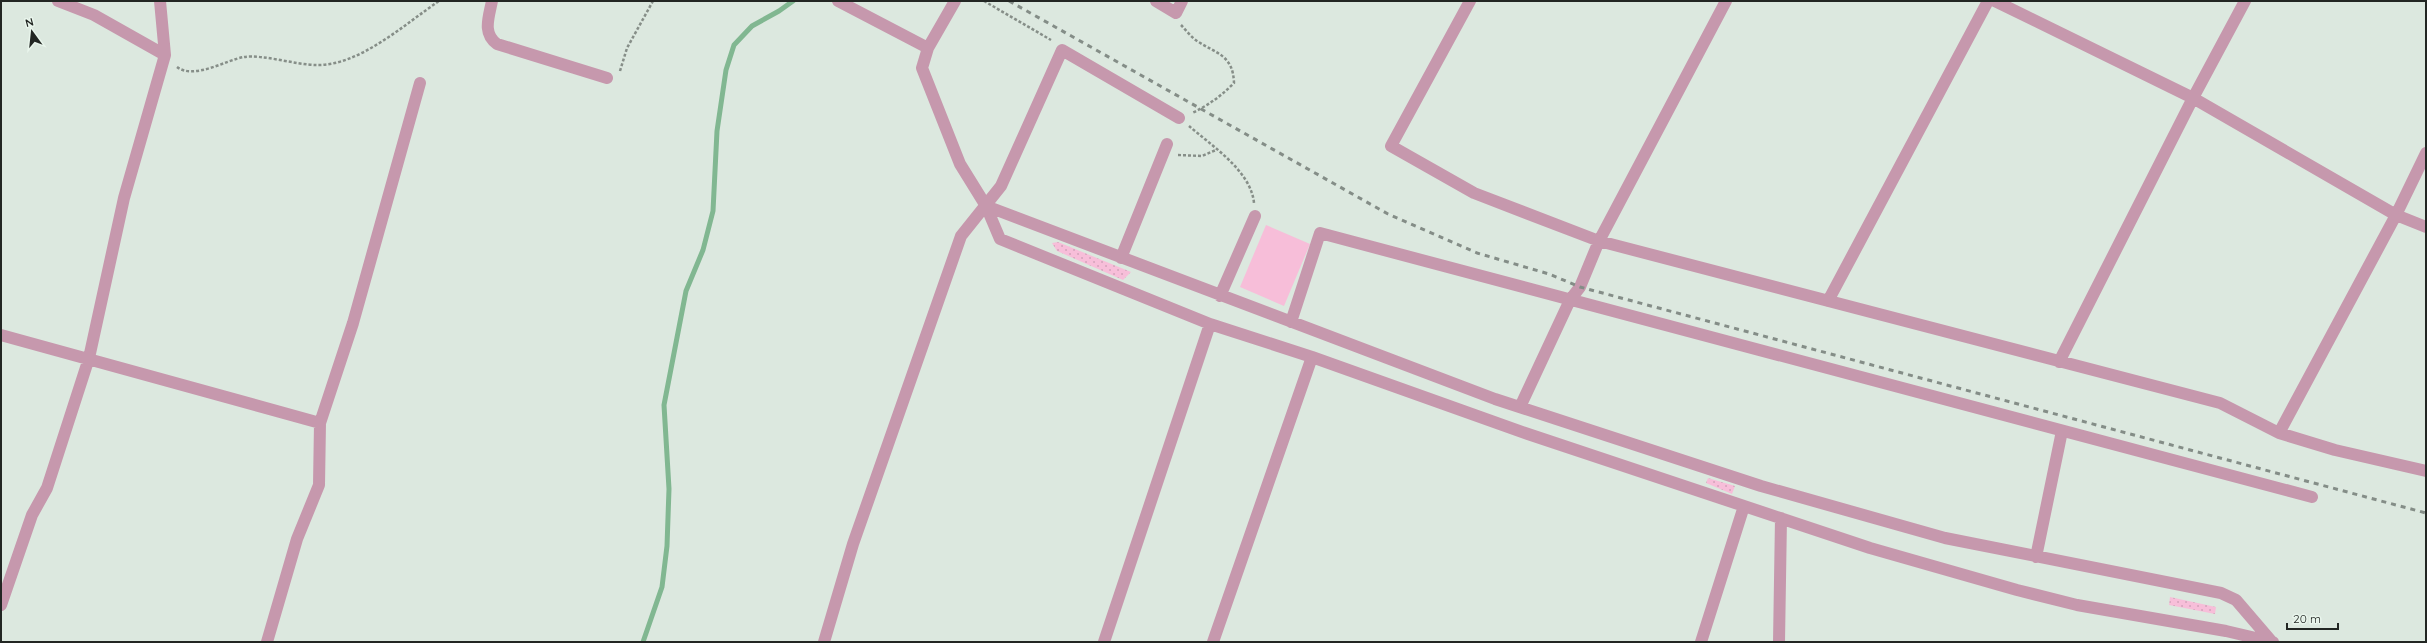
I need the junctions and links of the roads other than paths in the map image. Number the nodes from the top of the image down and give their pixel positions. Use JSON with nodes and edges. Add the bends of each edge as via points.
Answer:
{"nodes":[{"id":1,"x":58,"y":1,"type":"edge"},
{"id":2,"x":160,"y":1,"type":"edge"},
{"id":3,"x":492,"y":1,"type":"edge"},
{"id":4,"x":838,"y":1,"type":"edge"},
{"id":5,"x":955,"y":1,"type":"edge"},
{"id":6,"x":1156,"y":1,"type":"edge"},
{"id":7,"x":1182,"y":1,"type":"edge"},
{"id":8,"x":1470,"y":1,"type":"edge"},
{"id":9,"x":1726,"y":1,"type":"edge"},
{"id":10,"x":1988,"y":1,"type":"edge"},
{"id":11,"x":1995,"y":1,"type":"edge"},
{"id":12,"x":2246,"y":1,"type":"edge"},
{"id":13,"x":928,"y":48,"type":"junction"},
{"id":14,"x":165,"y":54,"type":"junction"},
{"id":15,"x":607,"y":78,"type":"road end"},
{"id":16,"x":420,"y":82,"type":"dead end"},
{"id":17,"x":2193,"y":98,"type":"junction"},
{"id":18,"x":1179,"y":118,"type":"road end"},
{"id":19,"x":1165,"y":149,"type":"road end"},
{"id":20,"x":2426,"y":153,"type":"edge"},
{"id":21,"x":986,"y":206,"type":"junction"},
{"id":22,"x":2396,"y":215,"type":"junction"},
{"id":23,"x":1255,"y":216,"type":"road end"},
{"id":24,"x":2426,"y":227,"type":"edge"},
{"id":25,"x":1599,"y":241,"type":"junction"},
{"id":26,"x":1121,"y":258,"type":"junction"},
{"id":27,"x":1220,"y":296,"type":"junction"},
{"id":28,"x":1570,"y":300,"type":"junction"},
{"id":29,"x":1828,"y":301,"type":"junction"},
{"id":30,"x":1291,"y":322,"type":"junction"},
{"id":31,"x":1210,"y":324,"type":"junction"},
{"id":32,"x":1,"y":335,"type":"edge"},
{"id":33,"x":1312,"y":357,"type":"junction"},
{"id":34,"x":89,"y":358,"type":"junction"},
{"id":35,"x":2059,"y":362,"type":"junction"},
{"id":36,"x":1520,"y":407,"type":"junction"},
{"id":37,"x":320,"y":423,"type":"junction"},
{"id":38,"x":2062,"y":431,"type":"junction"},
{"id":39,"x":2279,"y":433,"type":"junction"},
{"id":40,"x":2426,"y":472,"type":"edge"},
{"id":41,"x":2312,"y":497,"type":"dead end"},
{"id":42,"x":1744,"y":506,"type":"junction"},
{"id":43,"x":1781,"y":518,"type":"junction"},
{"id":44,"x":2036,"y":557,"type":"junction"},
{"id":45,"x":1,"y":605,"type":"edge"},
{"id":46,"x":267,"y":642,"type":"edge"},
{"id":47,"x":824,"y":642,"type":"edge"},
{"id":48,"x":1104,"y":642,"type":"edge"},
{"id":49,"x":1213,"y":642,"type":"edge"},
{"id":50,"x":1701,"y":642,"type":"edge"},
{"id":51,"x":1779,"y":642,"type":"edge"},
{"id":52,"x":2273,"y":642,"type":"edge"}],
"edges":[{"from":1,"to":14,"type":"street","via":[[94,15]]},
{"from":2,"to":14,"type":"street"},
{"from":3,"to":15,"type":"street","via":[[487,31],[489,38],[497,44]]},
{"from":4,"to":13,"type":"street"},
{"from":5,"to":13,"type":"street"},
{"from":6,"to":7,"type":"street","via":[[1176,13]]},
{"from":8,"to":25,"type":"street","via":[[1391,146],[1474,193]]},
{"from":9,"to":25,"type":"street"},
{"from":10,"to":29,"type":"street"},
{"from":11,"to":17,"type":"street"},
{"from":12,"to":17,"type":"street"},
{"from":13,"to":21,"type":"street","via":[[922,68],[960,164]]},
{"from":14,"to":34,"type":"street","via":[[124,198]]},
{"from":16,"to":37,"type":"street","via":[[353,323]]},
{"from":17,"to":22,"type":"street"},
{"from":17,"to":35,"type":"street"},
{"from":18,"to":21,"type":"street","via":[[1062,50],[1002,186]]},
{"from":19,"to":26,"type":"street"},
{"from":20,"to":22,"type":"street"},
{"from":21,"to":26,"type":"street"},
{"from":21,"to":31,"type":"street","via":[[1000,239]]},
{"from":21,"to":47,"type":"street","via":[[961,236],[853,544]]},
{"from":22,"to":24,"type":"street"},
{"from":22,"to":39,"type":"street"},
{"from":23,"to":27,"type":"street"},
{"from":25,"to":28,"type":"street","via":[[1580,287]]},
{"from":25,"to":29,"type":"street"},
{"from":26,"to":27,"type":"street"},
{"from":27,"to":30,"type":"street"},
{"from":28,"to":30,"type":"street","via":[[1320,233]]},
{"from":28,"to":36,"type":"street"},
{"from":28,"to":38,"type":"street"},
{"from":29,"to":35,"type":"street"},
{"from":30,"to":36,"type":"street"},
{"from":31,"to":33,"type":"street"},
{"from":31,"to":48,"type":"street"},
{"from":32,"to":34,"type":"street"},
{"from":33,"to":42,"type":"street","via":[[1528,434]]},
{"from":33,"to":49,"type":"street"},
{"from":34,"to":37,"type":"street"},
{"from":34,"to":45,"type":"street","via":[[47,488],[32,515]]},
{"from":35,"to":39,"type":"street","via":[[2220,403]]},
{"from":36,"to":44,"type":"street","via":[[1761,486],[1945,538]]},
{"from":37,"to":46,"type":"street","via":[[319,485],[297,539]]},
{"from":38,"to":41,"type":"street"},
{"from":38,"to":44,"type":"street"},
{"from":39,"to":40,"type":"street","via":[[2356,456]]},
{"from":42,"to":43,"type":"street"},
{"from":42,"to":50,"type":"street"},
{"from":43,"to":51,"type":"street"},
{"from":43,"to":52,"type":"street","via":[[1870,548],[2017,590],[2077,605],[2226,631]]},
{"from":44,"to":52,"type":"street","via":[[2220,593],[2236,600]]}]}
